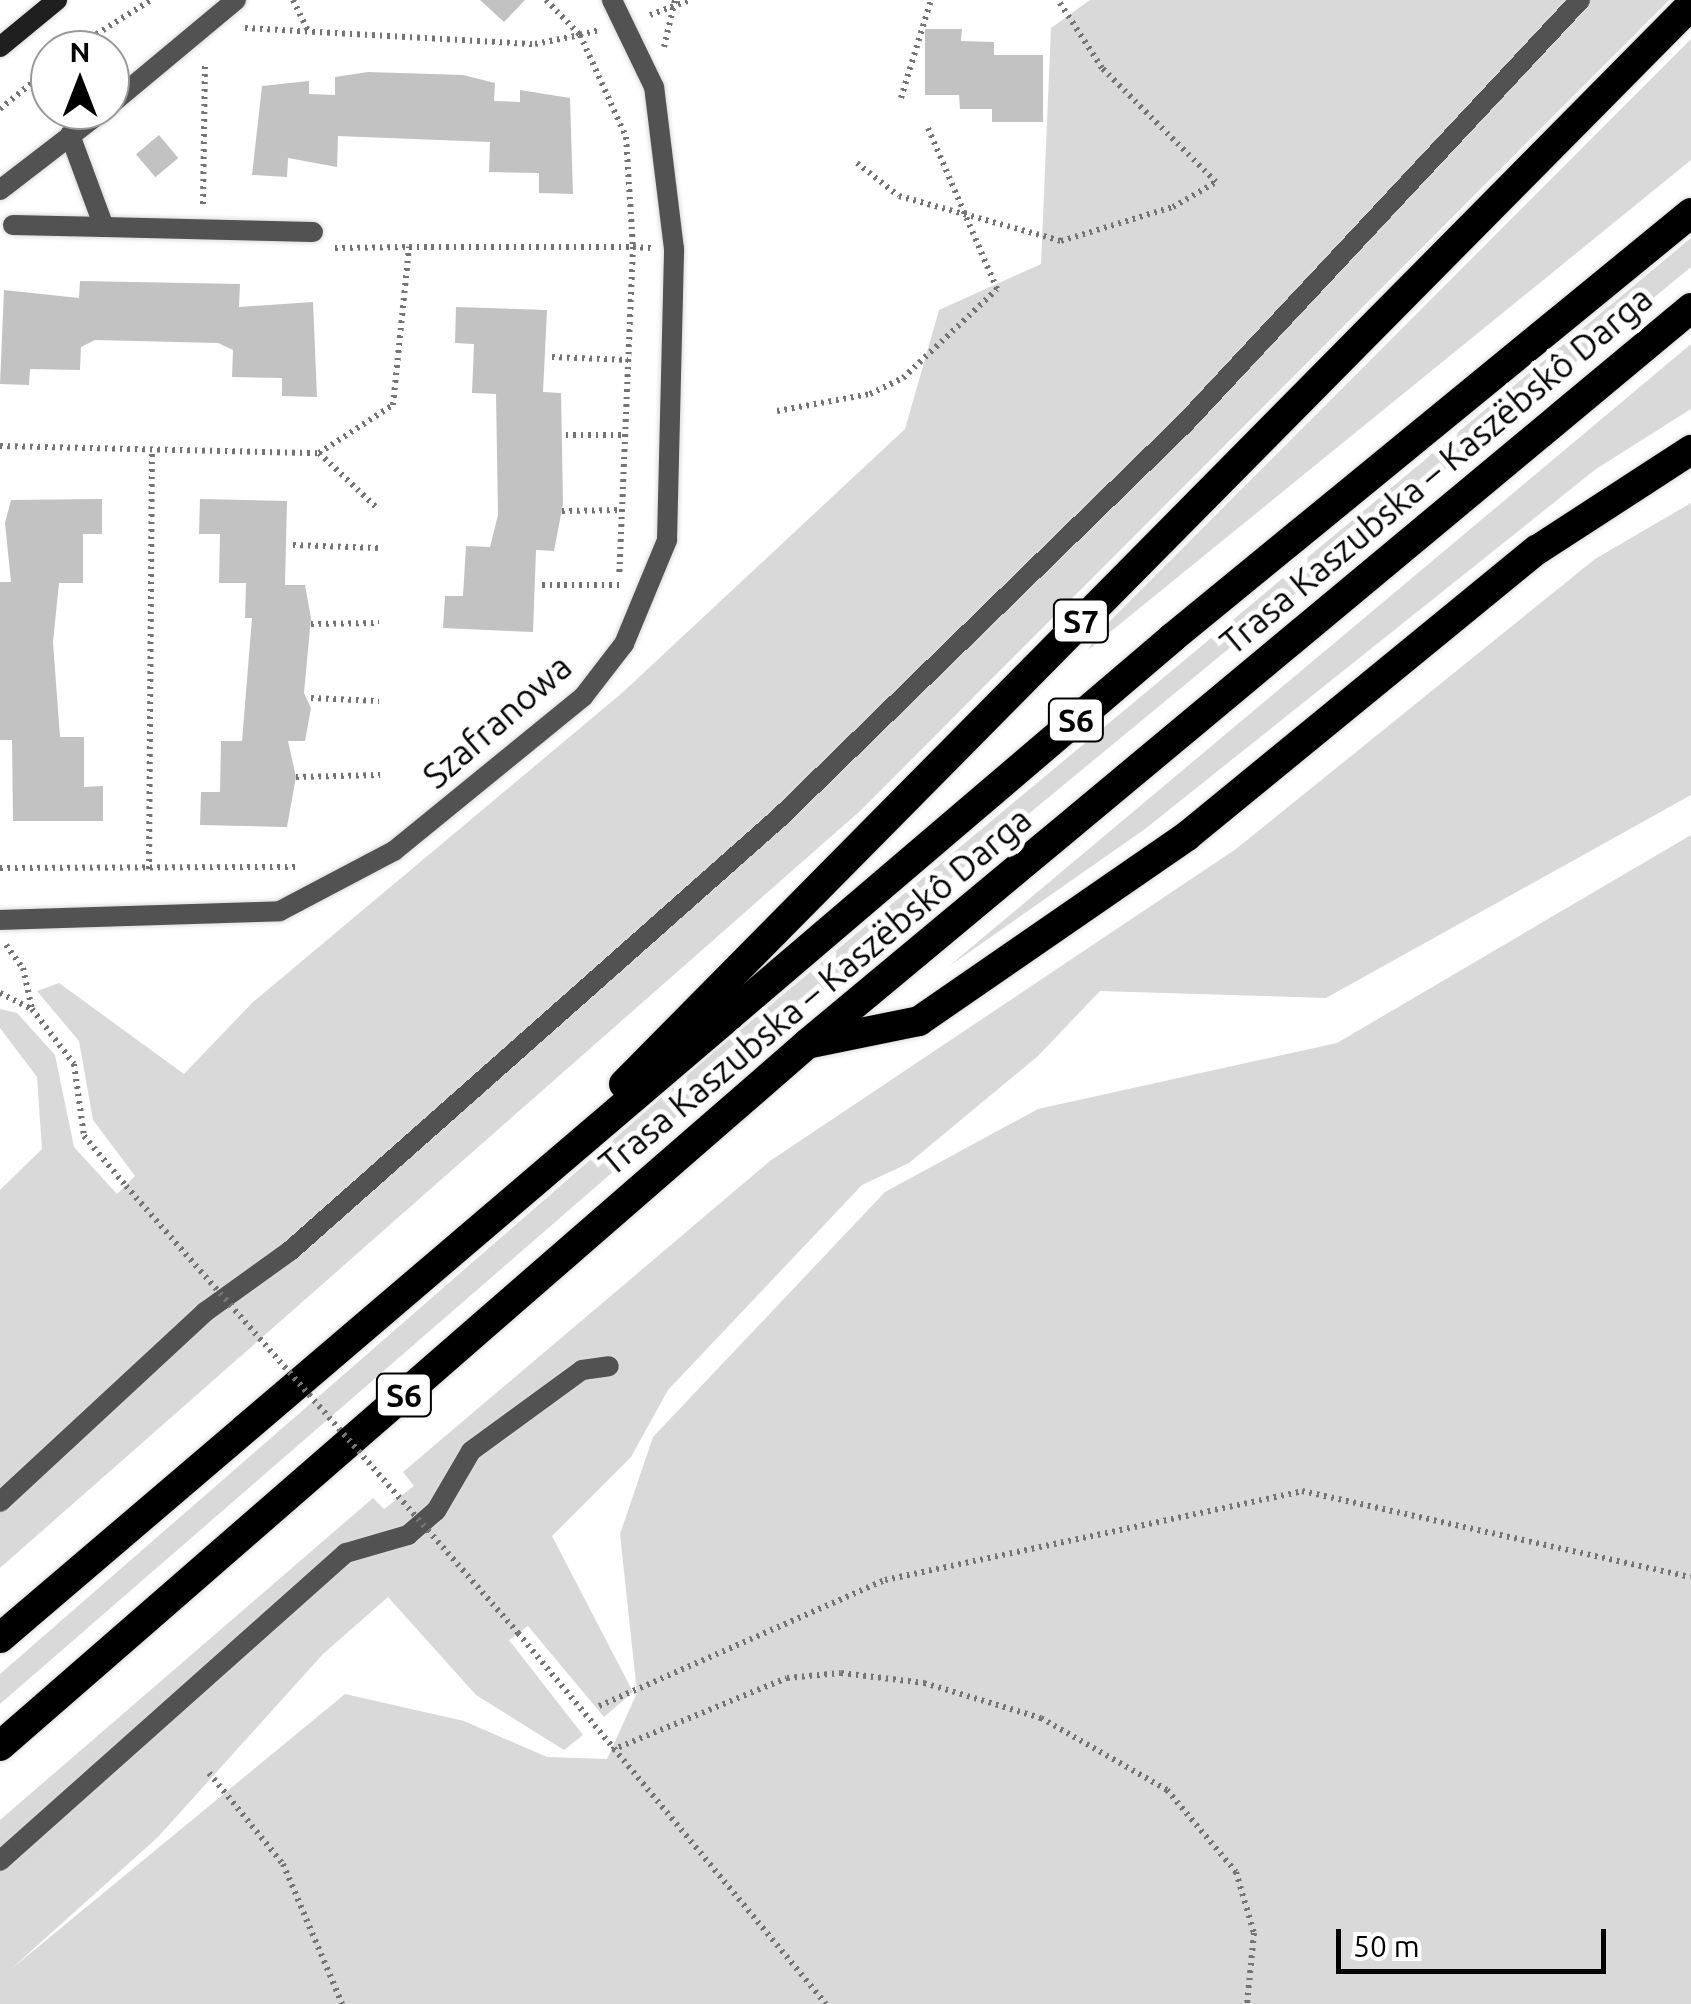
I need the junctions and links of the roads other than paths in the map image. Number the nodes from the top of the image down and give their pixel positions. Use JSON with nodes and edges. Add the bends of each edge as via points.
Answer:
{"nodes":[{"id":1,"x":57,"y":0,"type":"edge"},
{"id":2,"x":236,"y":0,"type":"edge"},
{"id":3,"x":612,"y":0,"type":"edge"},
{"id":4,"x":1580,"y":0,"type":"edge"},
{"id":5,"x":1691,"y":6,"type":"edge"},
{"id":6,"x":0,"y":47,"type":"edge"},
{"id":7,"x":130,"y":90,"type":"edge"},
{"id":8,"x":77,"y":130,"type":"edge"},
{"id":9,"x":70,"y":135,"type":"junction"},
{"id":10,"x":0,"y":190,"type":"edge"},
{"id":11,"x":1691,"y":213,"type":"edge"},
{"id":12,"x":13,"y":225,"type":"dead end"},
{"id":13,"x":104,"y":228,"type":"junction"},
{"id":14,"x":314,"y":232,"type":"road end"},
{"id":15,"x":1691,"y":308,"type":"edge"},
{"id":16,"x":1691,"y":450,"type":"edge"},
{"id":17,"x":0,"y":920,"type":"edge"},
{"id":18,"x":808,"y":1044,"type":"junction"},
{"id":19,"x":472,"y":1238,"type":"junction"},
{"id":20,"x":608,"y":1366,"type":"dead end"},
{"id":21,"x":0,"y":1502,"type":"edge"},
{"id":22,"x":0,"y":1638,"type":"edge"},
{"id":23,"x":0,"y":1746,"type":"edge"},
{"id":24,"x":0,"y":1861,"type":"edge"}],
"edges":[{"from":1,"to":6,"type":"street"},
{"from":2,"to":7,"type":"street","via":[[209,30]]},
{"from":3,"to":17,"type":"street","name":"Szafranowa","via":[[654,87],[674,249],[667,540],[632,630],[584,697],[394,851],[280,911]]},
{"from":4,"to":21,"type":"street","via":[[1185,422],[780,817],[290,1251],[204,1312]]},
{"from":5,"to":19,"type":"highway","number":"S7"},
{"from":8,"to":9,"type":"street"},
{"from":9,"to":10,"type":"street"},
{"from":9,"to":13,"type":"street"},
{"from":11,"to":19,"type":"highway","name":"Trasa Kaszubska – Kaszëbskô Darga","number":"S6","via":[[1172,638]]},
{"from":12,"to":13,"type":"street"},
{"from":13,"to":14,"type":"street"},
{"from":15,"to":18,"type":"highway","name":"Trasa Kaszubska – Kaszëbskô Darga","number":"S6"},
{"from":16,"to":18,"type":"highway","number":"S6","via":[[1537,550],[1187,836],[918,1021]]},
{"from":18,"to":23,"type":"highway","name":"Trasa Kaszubska – Kaszëbskô Darga","number":"S6"},
{"from":19,"to":22,"type":"highway","name":"Trasa Kaszubska – Kaszëbskô Darga","number":"S6"},
{"from":20,"to":24,"type":"street","via":[[582,1370],[471,1451],[436,1511],[408,1535],[346,1553]]}]}
